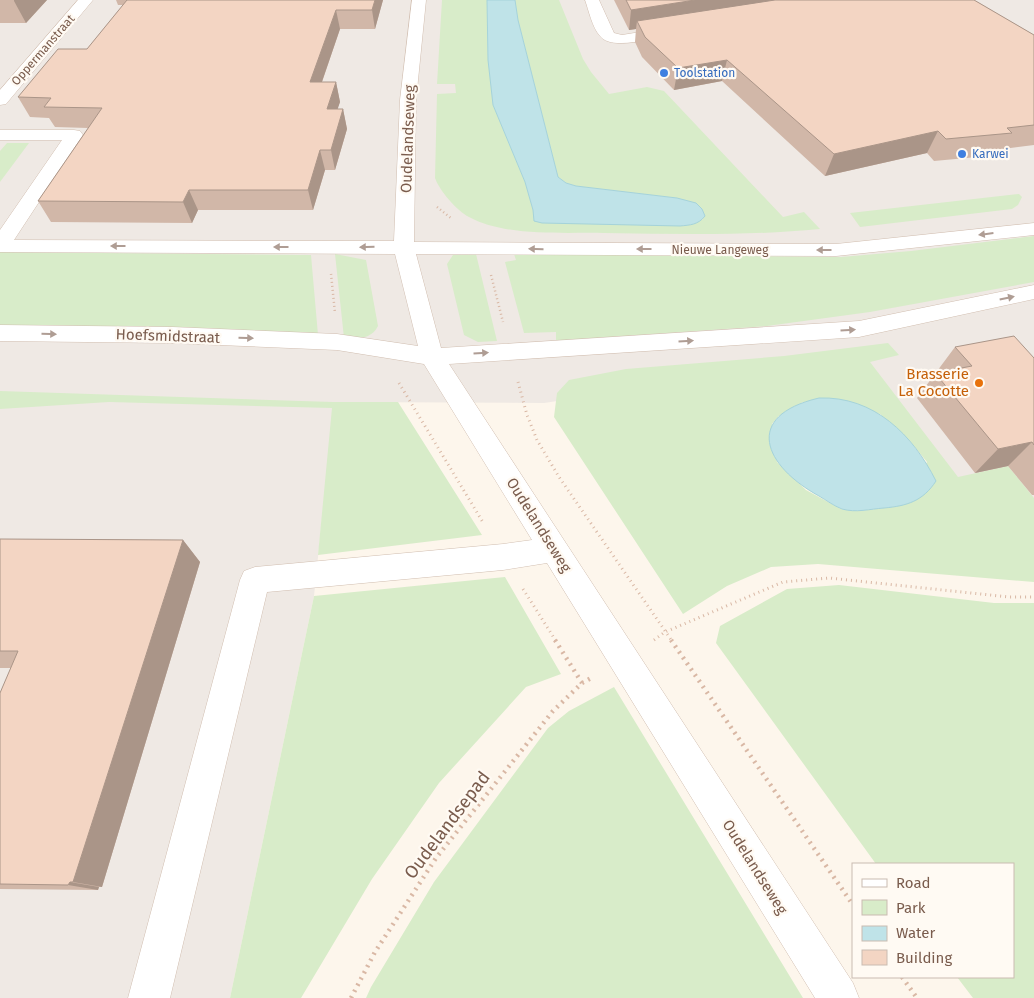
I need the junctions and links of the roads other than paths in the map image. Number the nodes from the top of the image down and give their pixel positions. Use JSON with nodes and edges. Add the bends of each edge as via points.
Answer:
{"nodes":[{"id":1,"x":86,"y":0,"type":"edge"},
{"id":2,"x":419,"y":0,"type":"edge"},
{"id":3,"x":592,"y":0,"type":"edge"},
{"id":4,"x":681,"y":29,"type":"edge"},
{"id":5,"x":0,"y":100,"type":"edge"},
{"id":6,"x":0,"y":135,"type":"edge"},
{"id":7,"x":1034,"y":228,"type":"edge"},
{"id":8,"x":0,"y":246,"type":"edge"},
{"id":9,"x":404,"y":246,"type":"junction"},
{"id":10,"x":1034,"y":292,"type":"edge"},
{"id":11,"x":0,"y":333,"type":"edge"},
{"id":12,"x":432,"y":356,"type":"junction"},
{"id":13,"x":554,"y":550,"type":"junction"},
{"id":14,"x":149,"y":998,"type":"edge"},
{"id":15,"x":838,"y":998,"type":"edge"}],
"edges":[{"from":1,"to":5,"type":"street","name":"Oppermanstraat"},
{"from":2,"to":9,"type":"street","name":"Oudelandseweg","via":[[408,100]]},
{"from":3,"to":4,"type":"street","via":[[609,37],[622,39]]},
{"from":6,"to":8,"type":"street","via":[[74,136]]},
{"from":7,"to":9,"type":"street","name":"Nieuwe Langeweg","one_way":true,"via":[[836,250]]},
{"from":9,"to":8,"type":"street","one_way":true},
{"from":9,"to":12,"type":"street","name":"Oudelandseweg"},
{"from":12,"to":10,"type":"street","one_way":true,"via":[[859,329]]},
{"from":11,"to":12,"type":"street","name":"Hoefsmidstraat","one_way":true,"via":[[172,335],[337,342]]},
{"from":12,"to":13,"type":"street","name":"Oudelandseweg"},
{"from":13,"to":14,"type":"street","via":[[255,580]]},
{"from":13,"to":15,"type":"street","name":"Oudelandseweg"}]}
